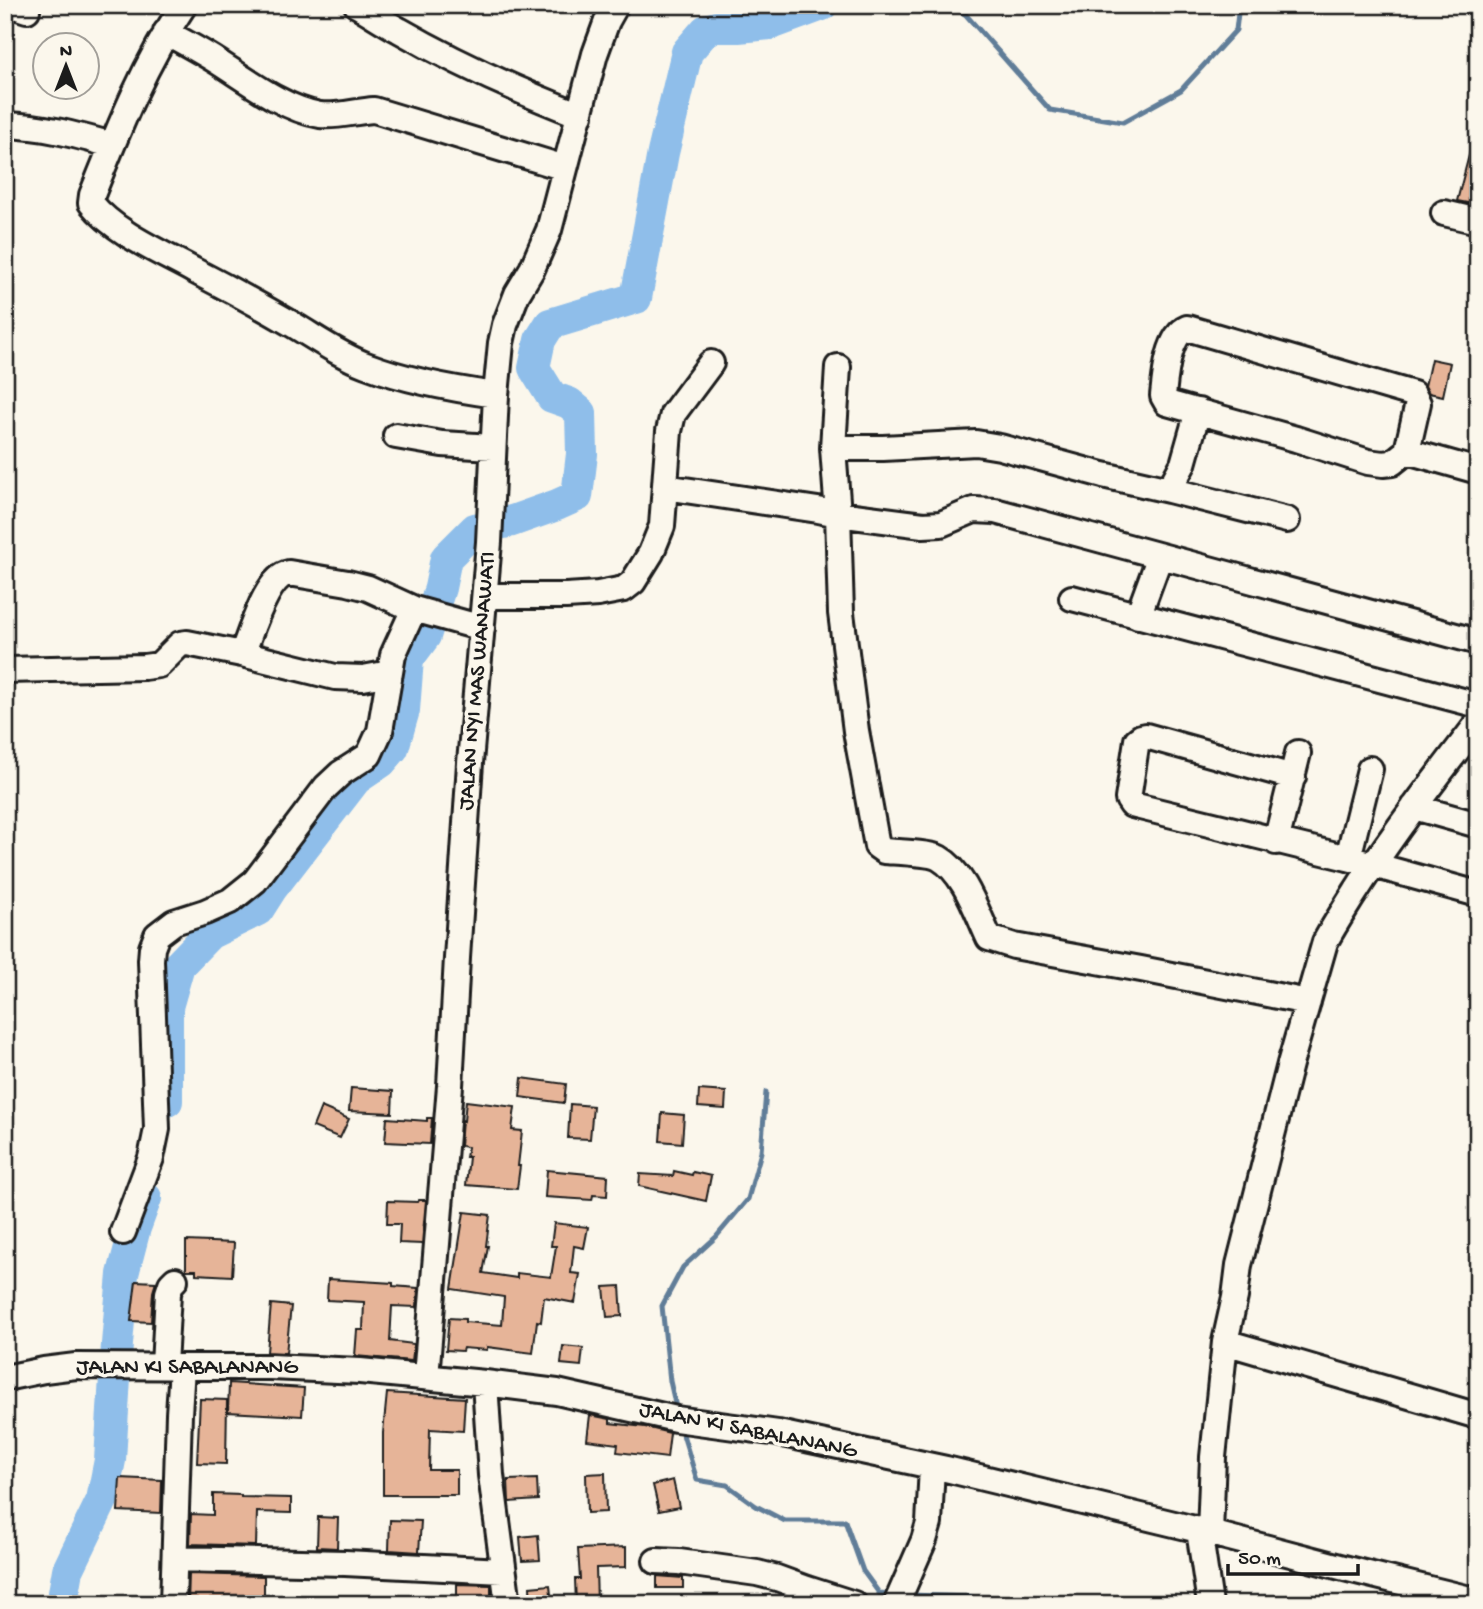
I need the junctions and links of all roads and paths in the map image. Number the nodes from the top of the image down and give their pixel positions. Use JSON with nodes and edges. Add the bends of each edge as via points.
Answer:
{"nodes":[{"id":1,"x":184,"y":5,"type":"edge"},
{"id":2,"x":357,"y":5,"type":"edge"},
{"id":3,"x":616,"y":5,"type":"edge"},
{"id":4,"x":166,"y":32,"type":"junction"},
{"id":5,"x":580,"y":115,"type":"junction"},
{"id":6,"x":5,"y":125,"type":"edge"},
{"id":7,"x":112,"y":145,"type":"junction"},
{"id":8,"x":565,"y":168,"type":"junction"},
{"id":9,"x":1444,"y":213,"type":"dead end"},
{"id":10,"x":1476,"y":214,"type":"edge"},
{"id":11,"x":711,"y":363,"type":"dead end"},
{"id":12,"x":838,"y":367,"type":"dead end"},
{"id":13,"x":496,"y":395,"type":"junction"},
{"id":14,"x":1198,"y":411,"type":"junction"},
{"id":15,"x":396,"y":436,"type":"dead end"},
{"id":16,"x":493,"y":447,"type":"junction"},
{"id":17,"x":833,"y":448,"type":"junction"},
{"id":18,"x":1408,"y":451,"type":"junction"},
{"id":19,"x":1478,"y":471,"type":"edge"},
{"id":20,"x":1169,"y":490,"type":"junction"},
{"id":21,"x":664,"y":507,"type":"junction"},
{"id":22,"x":838,"y":514,"type":"junction"},
{"id":23,"x":1287,"y":520,"type":"dead end"},
{"id":24,"x":1160,"y":556,"type":"junction"},
{"id":25,"x":485,"y":596,"type":"junction"},
{"id":26,"x":1072,"y":598,"type":"dead end"},
{"id":27,"x":426,"y":612,"type":"junction"},
{"id":28,"x":1138,"y":616,"type":"junction"},
{"id":29,"x":482,"y":628,"type":"junction"},
{"id":30,"x":1478,"y":642,"type":"edge"},
{"id":31,"x":242,"y":654,"type":"junction"},
{"id":32,"x":5,"y":670,"type":"edge"},
{"id":33,"x":390,"y":673,"type":"junction"},
{"id":34,"x":1478,"y":705,"type":"edge"},
{"id":35,"x":1478,"y":723,"type":"edge"},
{"id":36,"x":1370,"y":769,"type":"dead end"},
{"id":37,"x":1414,"y":807,"type":"junction"},
{"id":38,"x":1478,"y":825,"type":"edge"},
{"id":39,"x":1276,"y":842,"type":"junction"},
{"id":40,"x":1348,"y":858,"type":"junction"},
{"id":41,"x":1373,"y":866,"type":"junction"},
{"id":42,"x":1478,"y":894,"type":"edge"},
{"id":43,"x":1308,"y":1002,"type":"junction"},
{"id":44,"x":123,"y":1233,"type":"dead end"},
{"id":45,"x":175,"y":1280,"type":"dead end"},
{"id":46,"x":1225,"y":1342,"type":"junction"},
{"id":47,"x":173,"y":1366,"type":"junction"},
{"id":48,"x":426,"y":1377,"type":"junction"},
{"id":49,"x":5,"y":1378,"type":"edge"},
{"id":50,"x":485,"y":1382,"type":"junction"},
{"id":51,"x":1478,"y":1416,"type":"edge"},
{"id":52,"x":932,"y":1467,"type":"junction"},
{"id":53,"x":1204,"y":1531,"type":"junction"},
{"id":54,"x":175,"y":1559,"type":"junction"},
{"id":55,"x":656,"y":1561,"type":"dead end"},
{"id":56,"x":503,"y":1571,"type":"junction"},
{"id":57,"x":900,"y":1596,"type":"edge"},
{"id":58,"x":1478,"y":1601,"type":"edge"},
{"id":59,"x":173,"y":1604,"type":"edge"},
{"id":60,"x":508,"y":1604,"type":"edge"},
{"id":61,"x":854,"y":1604,"type":"edge"},
{"id":62,"x":1210,"y":1604,"type":"edge"}],
"edges":[{"from":1,"to":4,"type":"street"},
{"from":2,"to":5,"type":"street","via":[[444,54]]},
{"from":3,"to":5,"type":"street","name":"JALAN NYI MAS WANAWATI","via":[[595,54]]},
{"from":4,"to":7,"type":"street"},
{"from":4,"to":8,"type":"street","via":[[299,108],[320,115],[374,110]]},
{"from":5,"to":8,"type":"street","name":"JALAN NYI MAS WANAWATI"},
{"from":6,"to":7,"type":"street","via":[[66,132]]},
{"from":7,"to":13,"type":"street","via":[[91,203],[125,232],[365,365]]},
{"from":8,"to":13,"type":"street","name":"JALAN NYI MAS WANAWATI","via":[[549,230],[505,325]]},
{"from":9,"to":10,"type":"street"},
{"from":11,"to":21,"type":"street","via":[[673,414]]},
{"from":12,"to":17,"type":"street"},
{"from":13,"to":16,"type":"street","name":"JALAN NYI MAS WANAWATI"},
{"from":14,"to":18,"type":"street","via":[[1368,462],[1392,463]]},
{"from":14,"to":18,"type":"street","via":[[1167,403],[1163,396],[1172,343],[1187,328],[1413,394],[1418,403]]},
{"from":14,"to":20,"type":"street","via":[[1184,464]]},
{"from":15,"to":16,"type":"street"},
{"from":16,"to":25,"type":"street","name":"JALAN NYI MAS WANAWATI"},
{"from":17,"to":20,"type":"street","via":[[976,443]]},
{"from":17,"to":22,"type":"street"},
{"from":18,"to":19,"type":"street"},
{"from":20,"to":23,"type":"street"},
{"from":21,"to":22,"type":"street"},
{"from":21,"to":25,"type":"street","via":[[655,545],[624,589],[566,596]]},
{"from":22,"to":24,"type":"street","via":[[923,525],[941,524],[974,510],[995,511]]},
{"from":22,"to":43,"type":"street","via":[[845,652],[877,846],[884,851],[938,857],[968,891],[989,938]]},
{"from":24,"to":28,"type":"street"},
{"from":24,"to":30,"type":"street"},
{"from":25,"to":29,"type":"street","name":"JALAN NYI MAS WANAWATI"},
{"from":26,"to":28,"type":"street"},
{"from":27,"to":29,"type":"street"},
{"from":27,"to":31,"type":"street","via":[[348,583],[282,574],[268,589]]},
{"from":27,"to":33,"type":"street","via":[[399,640]]},
{"from":28,"to":34,"type":"street"},
{"from":29,"to":48,"type":"street","name":"JALAN NYI MAS WANAWATI"},
{"from":31,"to":32,"type":"street","via":[[187,643],[180,644],[159,665]]},
{"from":31,"to":33,"type":"street","via":[[335,677]]},
{"from":33,"to":44,"type":"street","via":[[380,731],[369,755],[326,787],[255,881],[230,901],[174,922],[156,935],[151,960],[157,1129]]},
{"from":35,"to":37,"type":"street"},
{"from":36,"to":40,"type":"street"},
{"from":37,"to":38,"type":"street"},
{"from":37,"to":41,"type":"street"},
{"from":39,"to":39,"type":"street","via":[[1296,765],[1146,736],[1137,740],[1127,796],[1130,803]]},
{"from":39,"to":40,"type":"street"},
{"from":40,"to":41,"type":"street"},
{"from":41,"to":42,"type":"street"},
{"from":41,"to":43,"type":"street","via":[[1325,942]]},
{"from":43,"to":46,"type":"street","via":[[1239,1265]]},
{"from":45,"to":47,"type":"street","via":[[168,1293]]},
{"from":46,"to":51,"type":"street"},
{"from":46,"to":53,"type":"street"},
{"from":47,"to":48,"type":"street","name":"JALAN KI SABALANANG"},
{"from":47,"to":49,"type":"street","name":"JALAN KI SABALANANG","via":[[114,1365]]},
{"from":47,"to":54,"type":"street","via":[[179,1414]]},
{"from":48,"to":50,"type":"street","name":"JALAN KI SABALANANG"},
{"from":50,"to":52,"type":"street","name":"JALAN KI SABALANANG","via":[[778,1433]]},
{"from":50,"to":56,"type":"street"},
{"from":52,"to":53,"type":"street","name":"JALAN KI SABALANANG"},
{"from":52,"to":57,"type":"street","via":[[929,1523]]},
{"from":53,"to":58,"type":"street","name":"JALAN KI SABALANANG"},
{"from":53,"to":62,"type":"street"},
{"from":54,"to":56,"type":"street"},
{"from":54,"to":59,"type":"street"},
{"from":55,"to":61,"type":"street","via":[[757,1573]]},
{"from":56,"to":60,"type":"street"}]}
